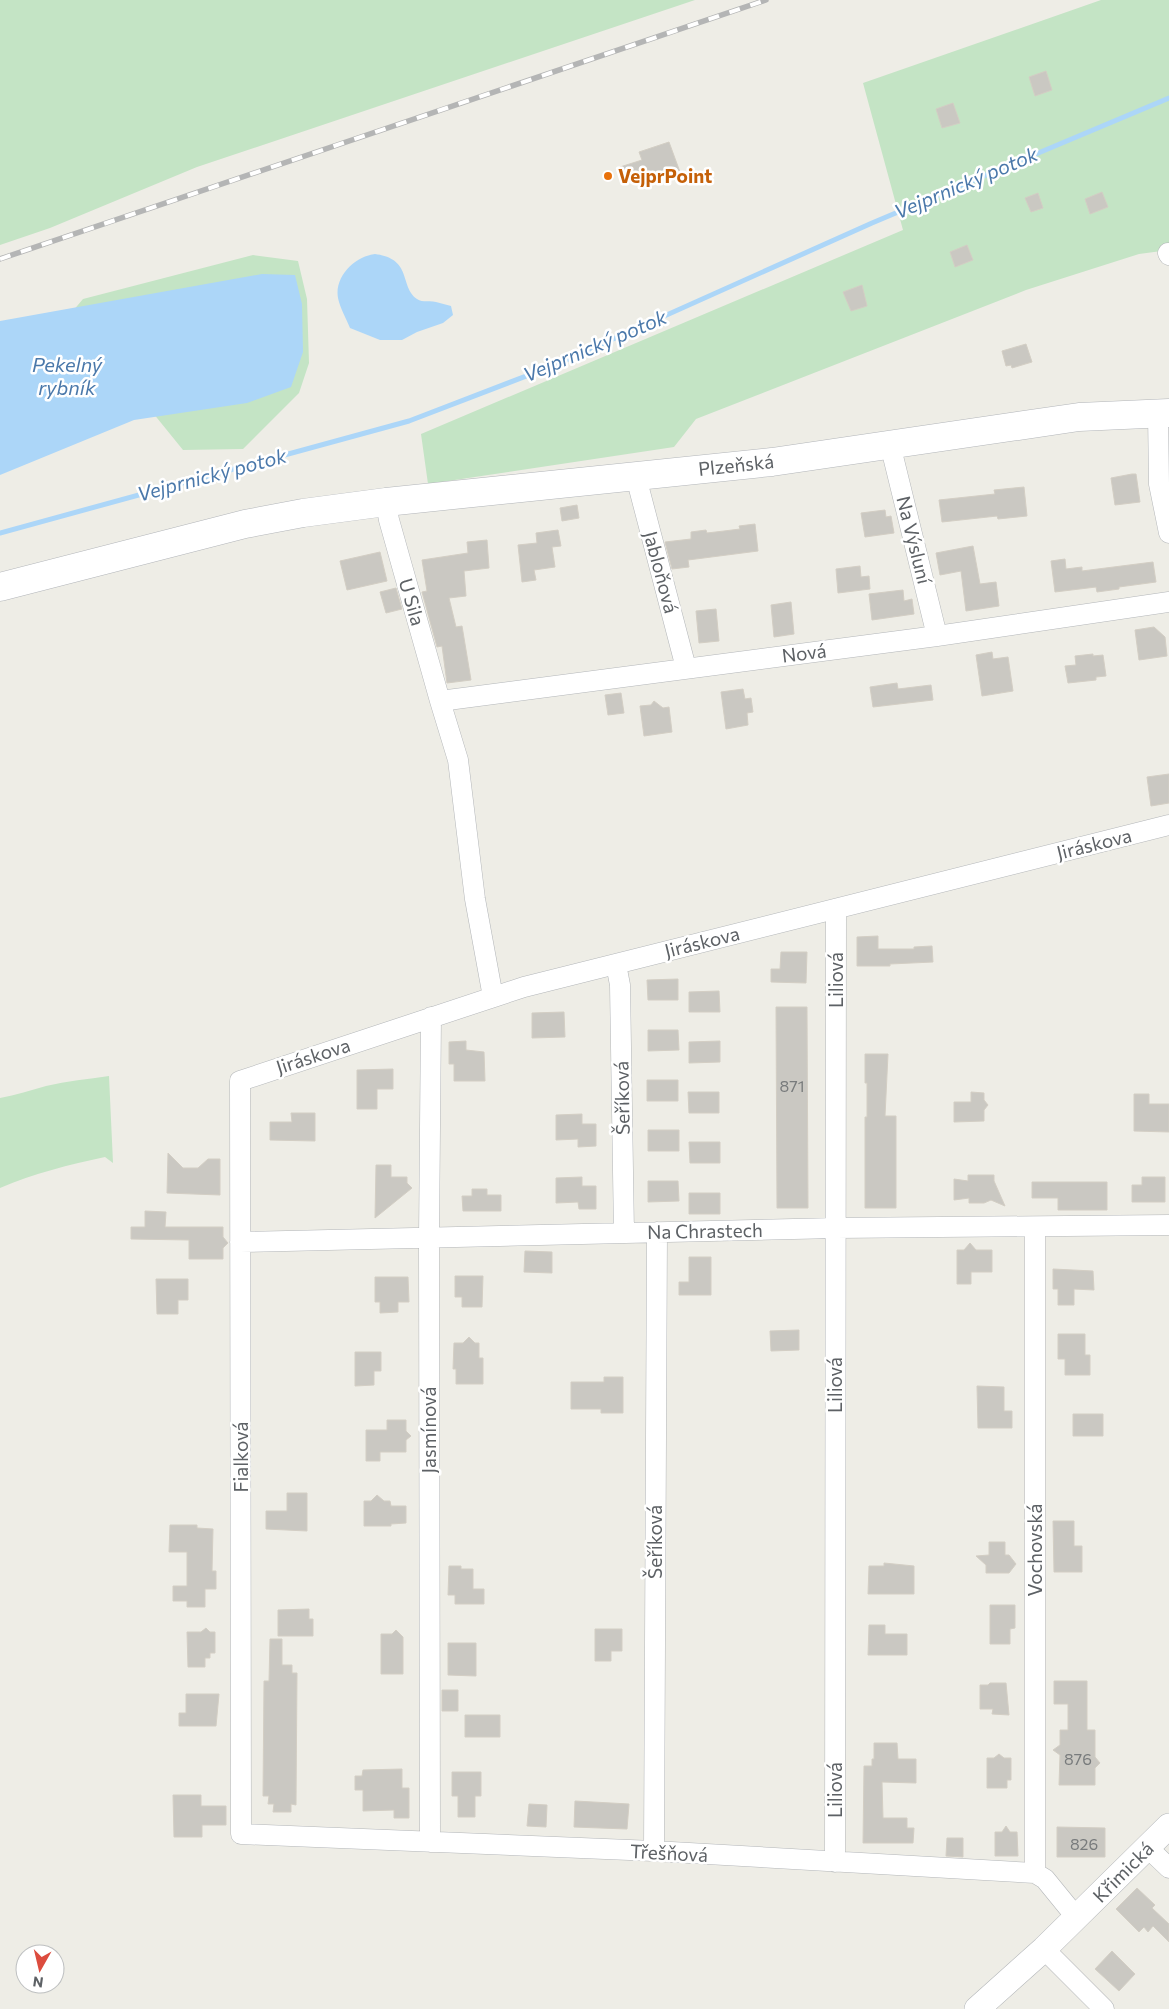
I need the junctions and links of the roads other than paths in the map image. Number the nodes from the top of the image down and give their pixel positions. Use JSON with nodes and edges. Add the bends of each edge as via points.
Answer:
{"nodes":[{"id":1,"x":1163,"y":413,"type":"edge"},
{"id":2,"x":890,"y":444,"type":"junction"},
{"id":3,"x":636,"y":477,"type":"junction"},
{"id":4,"x":386,"y":502,"type":"junction"},
{"id":5,"x":1169,"y":533,"type":"edge"},
{"id":6,"x":0,"y":586,"type":"edge"},
{"id":7,"x":1169,"y":602,"type":"edge"},
{"id":8,"x":937,"y":636,"type":"junction"},
{"id":9,"x":686,"y":668,"type":"junction"},
{"id":10,"x":440,"y":701,"type":"junction"},
{"id":11,"x":1169,"y":825,"type":"edge"},
{"id":12,"x":836,"y":908,"type":"junction"},
{"id":13,"x":616,"y":964,"type":"junction"},
{"id":14,"x":493,"y":997,"type":"junction"},
{"id":15,"x":431,"y":1018,"type":"junction"},
{"id":16,"x":240,"y":1081,"type":"joint"},
{"id":17,"x":1169,"y":1225,"type":"edge"},
{"id":18,"x":1035,"y":1227,"type":"junction"},
{"id":19,"x":836,"y":1228,"type":"junction"},
{"id":20,"x":657,"y":1232,"type":"junction"},
{"id":21,"x":624,"y":1233,"type":"junction"},
{"id":22,"x":429,"y":1238,"type":"junction"},
{"id":23,"x":240,"y":1242,"type":"junction"},
{"id":24,"x":1169,"y":1826,"type":"edge"},
{"id":25,"x":241,"y":1834,"type":"joint"},
{"id":26,"x":430,"y":1842,"type":"junction"},
{"id":27,"x":1147,"y":1847,"type":"junction"},
{"id":28,"x":654,"y":1852,"type":"junction"},
{"id":29,"x":835,"y":1862,"type":"junction"},
{"id":30,"x":1169,"y":1868,"type":"edge"},
{"id":31,"x":1035,"y":1873,"type":"junction"},
{"id":32,"x":1076,"y":1917,"type":"junction"},
{"id":33,"x":1044,"y":1949,"type":"junction"},
{"id":34,"x":979,"y":2008,"type":"edge"},
{"id":35,"x":1104,"y":2009,"type":"edge"}],
"edges":[{"from":1,"to":2,"type":"main road","name":"Plzeňská","via":[[1079,417]]},
{"from":1,"to":5,"type":"street","via":[[1159,484]]},
{"from":2,"to":3,"type":"main road","name":"Plzeňská","via":[[772,462]]},
{"from":2,"to":8,"type":"street","name":"Na Výsluní"},
{"from":3,"to":4,"type":"main road","name":"Plzeňská"},
{"from":3,"to":9,"type":"street","name":"Jabloňová"},
{"from":4,"to":6,"type":"main road","name":"Plzeňská","via":[[245,524]]},
{"from":4,"to":10,"type":"street","name":"U Sila"},
{"from":7,"to":8,"type":"street","name":"Nová"},
{"from":8,"to":9,"type":"street","name":"Nová"},
{"from":9,"to":10,"type":"street","name":"Nová"},
{"from":10,"to":14,"type":"street","name":"U Sila","via":[[458,760],[475,899]]},
{"from":11,"to":12,"type":"street","name":"Jiráskova"},
{"from":12,"to":13,"type":"street","name":"Jiráskova"},
{"from":12,"to":19,"type":"street","name":"Liliová"},
{"from":13,"to":14,"type":"street","name":"Jiráskova"},
{"from":13,"to":21,"type":"street","name":"Šeříková","via":[[620,985]]},
{"from":14,"to":15,"type":"street","name":"Jiráskova"},
{"from":15,"to":16,"type":"street","name":"Jiráskova"},
{"from":15,"to":22,"type":"street","name":"Jasmínová"},
{"from":16,"to":23,"type":"street","name":"Fialková"},
{"from":17,"to":18,"type":"street","name":"Na Chrastech"},
{"from":18,"to":19,"type":"street","name":"Na Chrastech"},
{"from":18,"to":31,"type":"street","name":"Vochovská"},
{"from":19,"to":20,"type":"street","name":"Na Chrastech"},
{"from":19,"to":29,"type":"street","name":"Liliová"},
{"from":20,"to":21,"type":"street","name":"Na Chrastech"},
{"from":20,"to":28,"type":"street","name":"Šeříková"},
{"from":21,"to":22,"type":"street","name":"Na Chrastech"},
{"from":22,"to":23,"type":"street","name":"Na Chrastech"},
{"from":22,"to":26,"type":"street","name":"Jasmínová"},
{"from":23,"to":25,"type":"street","name":"Fialková"},
{"from":24,"to":27,"type":"street","name":"Křimická"},
{"from":25,"to":26,"type":"street","name":"Třešňová"},
{"from":26,"to":28,"type":"street","name":"Třešňová"},
{"from":27,"to":30,"type":"street"},
{"from":27,"to":32,"type":"street","name":"Křimická"},
{"from":28,"to":29,"type":"street","name":"Třešňová"},
{"from":29,"to":31,"type":"street","name":"Třešňová"},
{"from":31,"to":32,"type":"street","via":[[1045,1879]]},
{"from":32,"to":33,"type":"street","name":"Křimická"},
{"from":33,"to":34,"type":"street","name":"Křimická"},
{"from":33,"to":35,"type":"street"}]}
